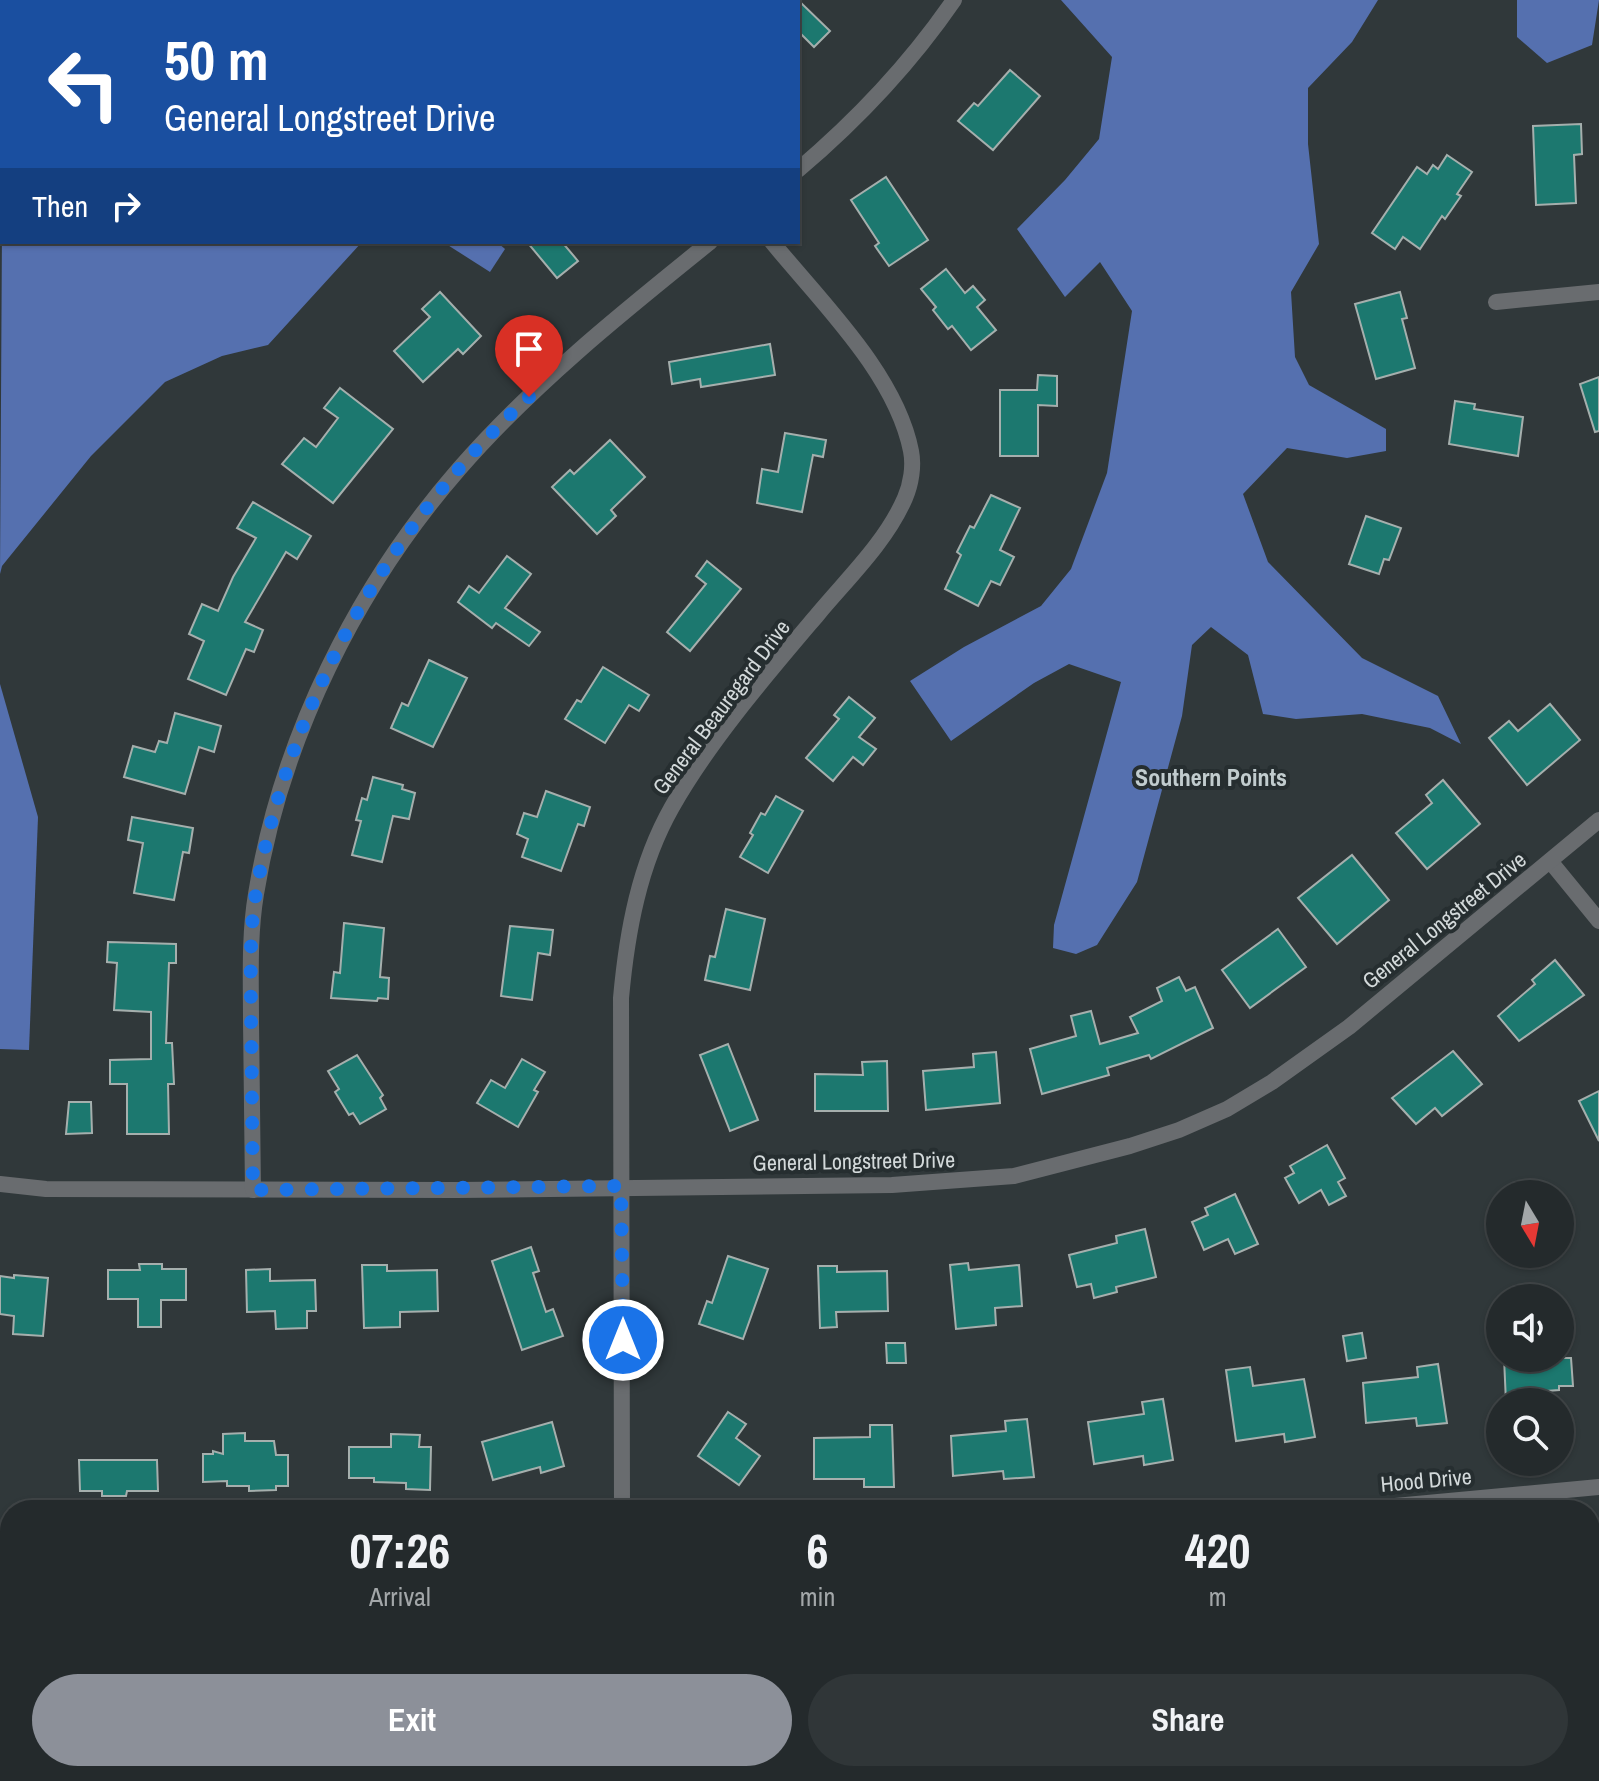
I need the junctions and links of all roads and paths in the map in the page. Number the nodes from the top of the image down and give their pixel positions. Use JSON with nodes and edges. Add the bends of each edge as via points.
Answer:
{"nodes":[{"id":1,"x":954,"y":0,"type":"edge"},
{"id":2,"x":800,"y":168,"type":"edge"},
{"id":3,"x":708,"y":244,"type":"edge"},
{"id":4,"x":774,"y":244,"type":"edge"},
{"id":5,"x":1599,"y":292,"type":"edge"},
{"id":6,"x":1496,"y":302,"type":"dead end"},
{"id":7,"x":1599,"y":820,"type":"edge"},
{"id":8,"x":1550,"y":861,"type":"junction"},
{"id":9,"x":1599,"y":921,"type":"edge"},
{"id":10,"x":0,"y":1184,"type":"edge"},
{"id":11,"x":621,"y":1186,"type":"junction"},
{"id":12,"x":253,"y":1190,"type":"junction"},
{"id":13,"x":1599,"y":1487,"type":"edge"},
{"id":14,"x":622,"y":1500,"type":"edge"},
{"id":15,"x":1459,"y":1500,"type":"edge"}],
"edges":[{"from":1,"to":2,"type":"street","via":[[883,89]]},
{"from":3,"to":12,"type":"street","via":[[583,348],[459,469],[389,562],[320,686],[288,770],[256,895],[251,944]]},
{"from":4,"to":11,"type":"street","name":"General Beauregard Drive","via":[[890,392],[904,424],[911,479],[868,557],[744,705],[689,780],[654,846],[637,897],[623,972]]},
{"from":5,"to":6,"type":"street"},
{"from":7,"to":8,"type":"street","name":"General Longstreet Drive"},
{"from":8,"to":9,"type":"street"},
{"from":8,"to":11,"type":"street","name":"General Longstreet Drive","via":[[1349,1027],[1272,1082],[1179,1130],[999,1178],[892,1185]]},
{"from":10,"to":12,"type":"street","name":"General Longstreet Drive"},
{"from":11,"to":12,"type":"street","name":"General Longstreet Drive"},
{"from":11,"to":14,"type":"street","name":"General Beauregard Drive"},
{"from":13,"to":15,"type":"street","name":"Hood Drive"}]}
